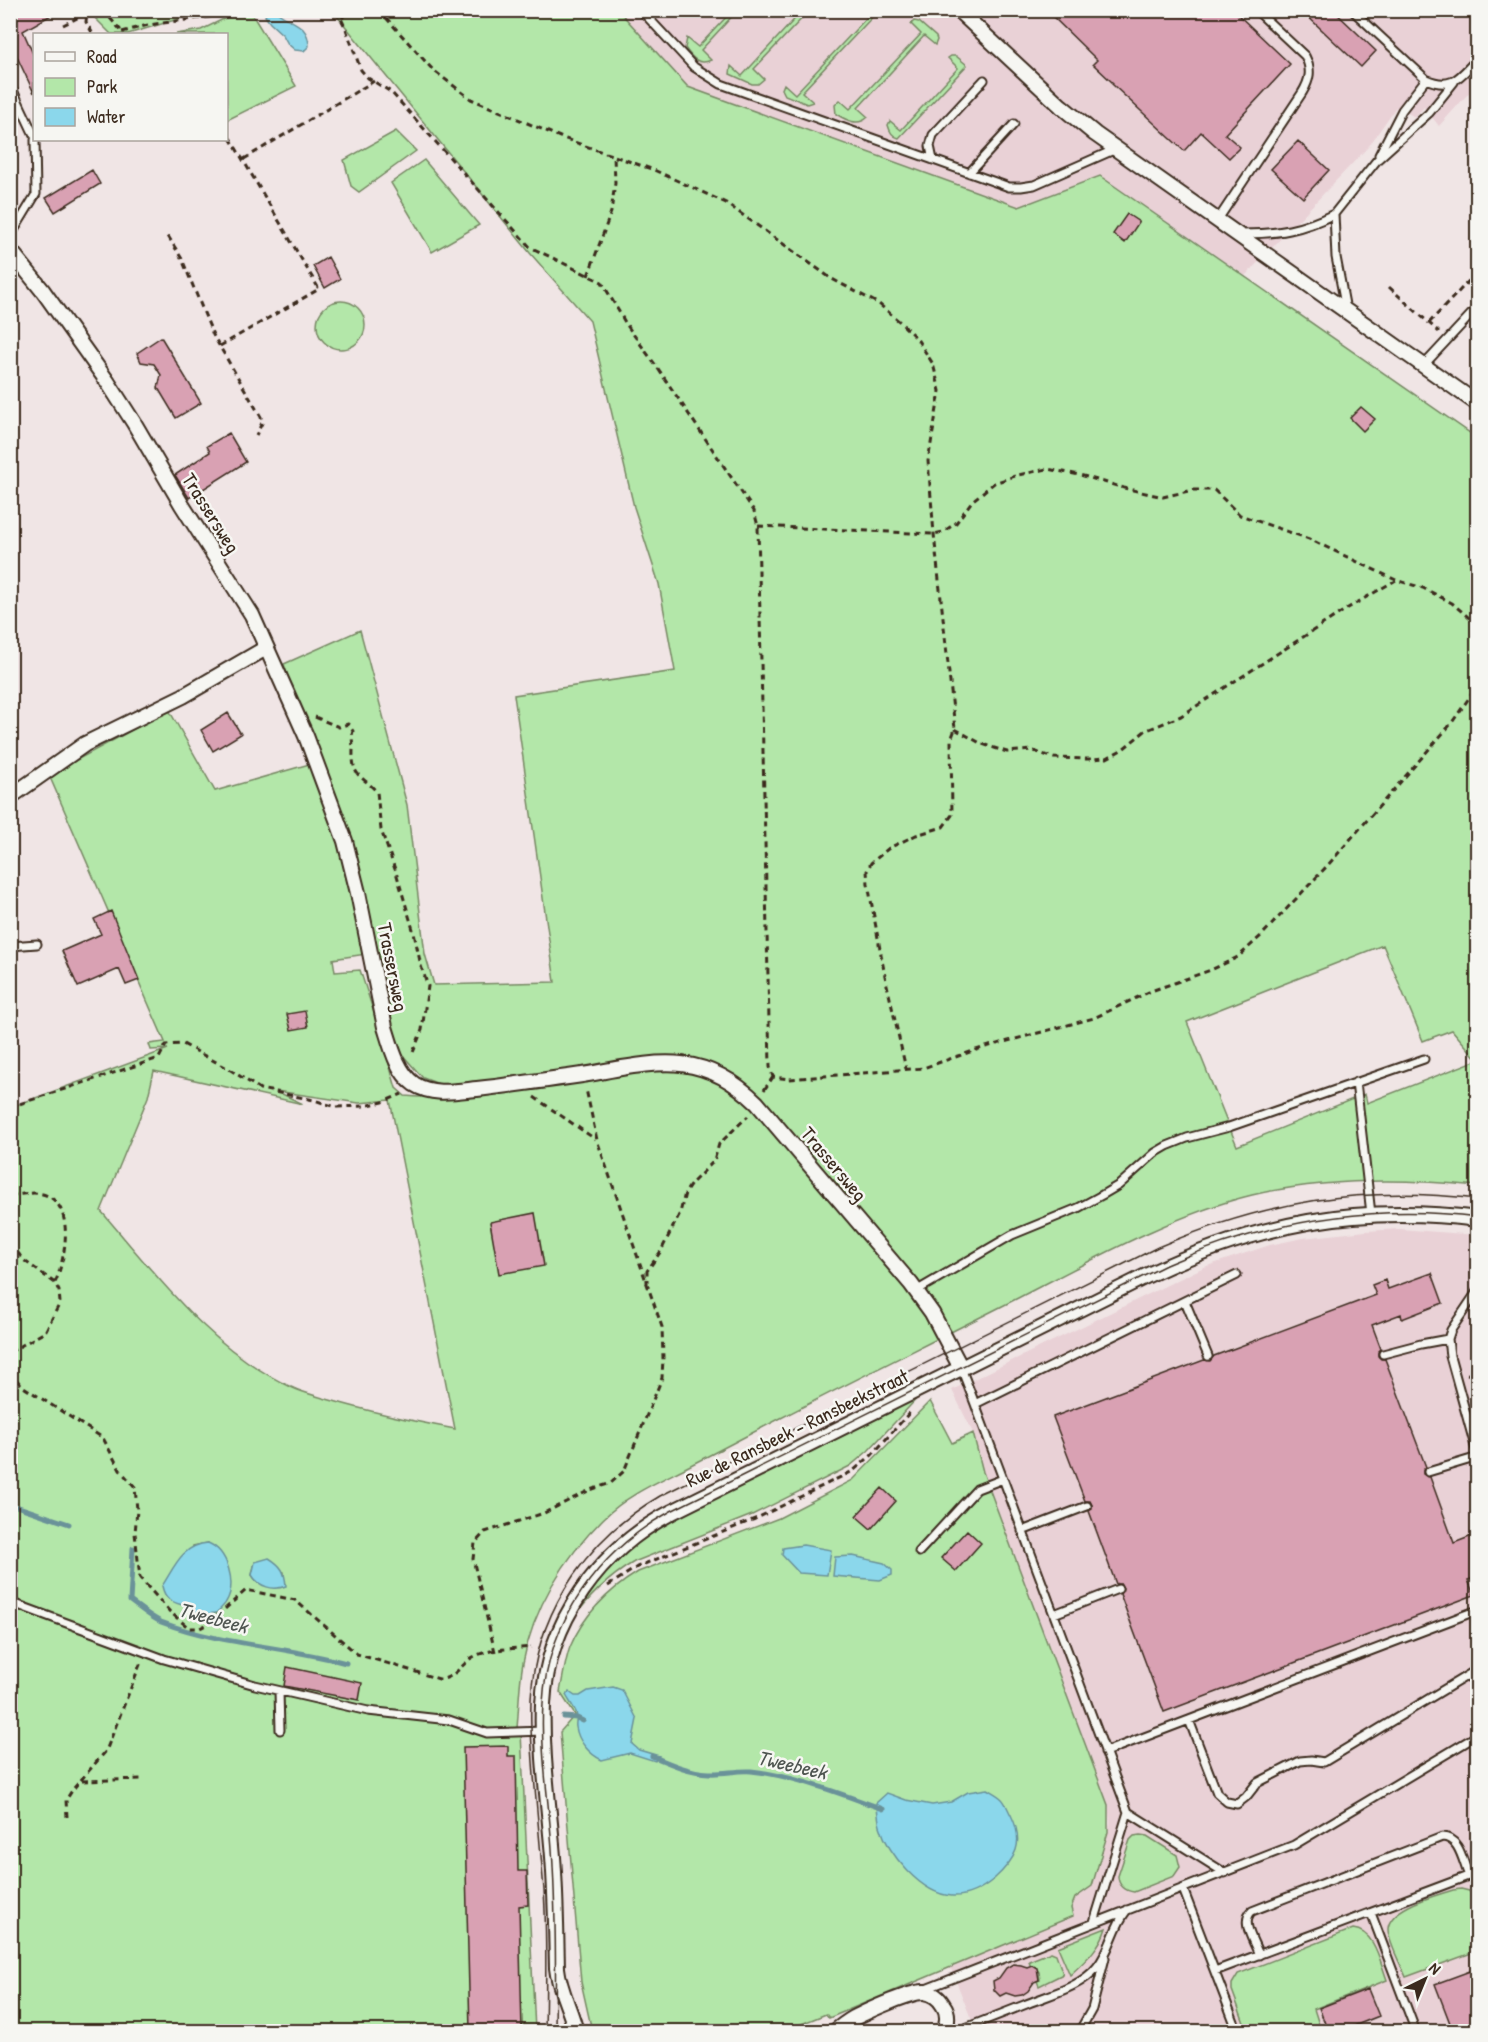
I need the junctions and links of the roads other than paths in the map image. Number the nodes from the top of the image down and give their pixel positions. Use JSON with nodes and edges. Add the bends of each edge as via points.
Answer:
{"nodes":[{"id":1,"x":641,"y":10,"type":"edge"},
{"id":2,"x":958,"y":10,"type":"edge"},
{"id":3,"x":1256,"y":10,"type":"edge"},
{"id":4,"x":1352,"y":10,"type":"edge"},
{"id":5,"x":1478,"y":58,"type":"edge"},
{"id":6,"x":1426,"y":79,"type":"junction"},
{"id":7,"x":984,"y":80,"type":"dead end"},
{"id":8,"x":1454,"y":82,"type":"junction"},
{"id":9,"x":10,"y":84,"type":"edge"},
{"id":10,"x":1014,"y":124,"type":"dead end"},
{"id":11,"x":33,"y":133,"type":"edge"},
{"id":12,"x":36,"y":141,"type":"edge"},
{"id":13,"x":1116,"y":149,"type":"junction"},
{"id":14,"x":933,"y":160,"type":"junction"},
{"id":15,"x":1377,"y":160,"type":"junction"},
{"id":16,"x":969,"y":173,"type":"junction"},
{"id":17,"x":1334,"y":214,"type":"junction"},
{"id":18,"x":1217,"y":221,"type":"junction"},
{"id":19,"x":1235,"y":234,"type":"junction"},
{"id":20,"x":10,"y":237,"type":"edge"},
{"id":21,"x":10,"y":250,"type":"edge"},
{"id":22,"x":1478,"y":307,"type":"edge"},
{"id":23,"x":1347,"y":312,"type":"junction"},
{"id":24,"x":1423,"y":366,"type":"junction"},
{"id":25,"x":1478,"y":404,"type":"edge"},
{"id":26,"x":266,"y":648,"type":"junction"},
{"id":27,"x":10,"y":797,"type":"edge"},
{"id":28,"x":37,"y":944,"type":"dead end"},
{"id":29,"x":10,"y":946,"type":"edge"},
{"id":30,"x":1424,"y":1059,"type":"dead end"},
{"id":31,"x":1356,"y":1082,"type":"junction"},
{"id":32,"x":1371,"y":1214,"type":"junction"},
{"id":33,"x":1478,"y":1219,"type":"edge"},
{"id":34,"x":1237,"y":1275,"type":"dead end"},
{"id":35,"x":1478,"y":1290,"type":"edge"},
{"id":36,"x":916,"y":1291,"type":"junction"},
{"id":37,"x":1185,"y":1301,"type":"junction"},
{"id":38,"x":1448,"y":1339,"type":"junction"},
{"id":39,"x":1383,"y":1354,"type":"dead end"},
{"id":40,"x":1208,"y":1356,"type":"dead end"},
{"id":41,"x":961,"y":1368,"type":"junction"},
{"id":42,"x":975,"y":1404,"type":"junction"},
{"id":43,"x":1478,"y":1457,"type":"edge"},
{"id":44,"x":1428,"y":1473,"type":"dead end"},
{"id":45,"x":1003,"y":1479,"type":"junction"},
{"id":46,"x":1087,"y":1506,"type":"dead end"},
{"id":47,"x":1022,"y":1531,"type":"junction"},
{"id":48,"x":920,"y":1552,"type":"dead end"},
{"id":49,"x":1118,"y":1589,"type":"dead end"},
{"id":50,"x":10,"y":1602,"type":"edge"},
{"id":51,"x":1478,"y":1610,"type":"edge"},
{"id":52,"x":1054,"y":1614,"type":"junction"},
{"id":53,"x":1478,"y":1669,"type":"edge"},
{"id":54,"x":279,"y":1691,"type":"junction"},
{"id":55,"x":1189,"y":1720,"type":"junction"},
{"id":56,"x":280,"y":1730,"type":"dead end"},
{"id":57,"x":543,"y":1731,"type":"junction"},
{"id":58,"x":1478,"y":1735,"type":"edge"},
{"id":59,"x":1105,"y":1752,"type":"junction"},
{"id":60,"x":1128,"y":1812,"type":"junction"},
{"id":61,"x":1225,"y":1873,"type":"junction"},
{"id":62,"x":1469,"y":1876,"type":"junction"},
{"id":63,"x":1478,"y":1877,"type":"edge"},
{"id":64,"x":1183,"y":1889,"type":"junction"},
{"id":65,"x":1127,"y":1910,"type":"junction"},
{"id":66,"x":1371,"y":1913,"type":"junction"},
{"id":67,"x":1094,"y":1922,"type":"junction"},
{"id":68,"x":1108,"y":1946,"type":"junction"},
{"id":69,"x":1259,"y":1955,"type":"junction"},
{"id":70,"x":1215,"y":1971,"type":"junction"},
{"id":71,"x":914,"y":1993,"type":"junction"},
{"id":72,"x":576,"y":2031,"type":"edge"},
{"id":73,"x":834,"y":2031,"type":"edge"},
{"id":74,"x":944,"y":2031,"type":"edge"},
{"id":75,"x":955,"y":2031,"type":"edge"},
{"id":76,"x":1079,"y":2031,"type":"edge"},
{"id":77,"x":1238,"y":2031,"type":"edge"},
{"id":78,"x":1416,"y":2031,"type":"edge"}],
"edges":[{"from":1,"to":14,"type":"lane","via":[[694,67],[722,84]]},
{"from":2,"to":13,"type":"street","via":[[1061,106]]},
{"from":3,"to":18,"type":"lane","via":[[1305,56],[1310,75]]},
{"from":4,"to":6,"type":"lane"},
{"from":5,"to":8,"type":"lane"},
{"from":6,"to":8,"type":"lane","via":[[1438,84]]},
{"from":6,"to":15,"type":"lane","via":[[1402,110]]},
{"from":7,"to":14,"type":"lane","via":[[933,135]]},
{"from":8,"to":15,"type":"lane","via":[[1430,113]]},
{"from":9,"to":11,"type":"lane"},
{"from":10,"to":16,"type":"lane"},
{"from":12,"to":20,"type":"lane","via":[[36,194]]},
{"from":13,"to":16,"type":"lane","via":[[1028,186],[1009,187]]},
{"from":13,"to":18,"type":"street"},
{"from":14,"to":16,"type":"lane"},
{"from":15,"to":17,"type":"lane"},
{"from":17,"to":19,"type":"lane","via":[[1294,230]]},
{"from":17,"to":23,"type":"lane","via":[[1336,256]]},
{"from":18,"to":19,"type":"street"},
{"from":19,"to":23,"type":"street"},
{"from":21,"to":26,"type":"street","name":"Trassersweg","via":[[85,349],[134,423],[252,615]]},
{"from":22,"to":24,"type":"lane"},
{"from":23,"to":24,"type":"street"},
{"from":24,"to":25,"type":"street"},
{"from":26,"to":27,"type":"street","via":[[192,691],[79,747]]},
{"from":26,"to":36,"type":"street","name":"Trassersweg","via":[[325,783],[345,841],[385,1027],[391,1048],[413,1083],[439,1092],[456,1092],[646,1063],[690,1065],[724,1077],[757,1103]]},
{"from":28,"to":29,"type":"lane"},
{"from":30,"to":31,"type":"lane"},
{"from":31,"to":32,"type":"lane"},
{"from":31,"to":36,"type":"lane","via":[[1167,1146],[1102,1195],[1012,1235]]},
{"from":32,"to":33,"type":"street","name":"Rue de Ransbeek - Ransbeekstraat"},
{"from":32,"to":41,"type":"street","name":"Rue de Ransbeek - Ransbeekstraat","via":[[1296,1223],[1218,1245],[1148,1275]]},
{"from":34,"to":37,"type":"lane"},
{"from":35,"to":38,"type":"lane"},
{"from":36,"to":41,"type":"street","name":"Trassersweg"},
{"from":37,"to":40,"type":"lane"},
{"from":37,"to":42,"type":"lane"},
{"from":38,"to":39,"type":"lane"},
{"from":38,"to":43,"type":"lane"},
{"from":41,"to":42,"type":"lane"},
{"from":41,"to":57,"type":"street","name":"Rue de Ransbeek - Ransbeekstraat","via":[[672,1512],[629,1539],[591,1578],[569,1612],[547,1675]]},
{"from":42,"to":45,"type":"lane"},
{"from":43,"to":44,"type":"lane"},
{"from":45,"to":47,"type":"lane"},
{"from":45,"to":48,"type":"lane","via":[[977,1489]]},
{"from":46,"to":47,"type":"lane"},
{"from":47,"to":52,"type":"lane"},
{"from":49,"to":52,"type":"lane"},
{"from":50,"to":54,"type":"lane","via":[[175,1663]]},
{"from":51,"to":55,"type":"lane"},
{"from":52,"to":59,"type":"lane"},
{"from":53,"to":55,"type":"lane","via":[[1324,1762],[1300,1761],[1257,1783],[1237,1804],[1227,1802],[1217,1793]]},
{"from":54,"to":56,"type":"lane"},
{"from":54,"to":57,"type":"lane","via":[[368,1711],[449,1720],[487,1734]]},
{"from":55,"to":59,"type":"lane"},
{"from":57,"to":72,"type":"street","name":"Rue de Ransbeek - Ransbeekstraat","via":[[558,1979]]},
{"from":58,"to":61,"type":"lane","via":[[1314,1834]]},
{"from":59,"to":60,"type":"lane"},
{"from":60,"to":61,"type":"lane"},
{"from":60,"to":67,"type":"lane"},
{"from":61,"to":64,"type":"lane"},
{"from":62,"to":63,"type":"lane","via":[[1476,1873]]},
{"from":62,"to":66,"type":"lane"},
{"from":62,"to":69,"type":"lane","via":[[1455,1841],[1442,1837],[1252,1911],[1246,1923]]},
{"from":64,"to":65,"type":"lane"},
{"from":64,"to":70,"type":"lane"},
{"from":65,"to":67,"type":"lane"},
{"from":65,"to":68,"type":"lane"},
{"from":66,"to":69,"type":"lane"},
{"from":66,"to":78,"type":"lane"},
{"from":67,"to":71,"type":"lane"},
{"from":68,"to":75,"type":"lane","via":[[1095,1969],[1075,1984]]},
{"from":68,"to":76,"type":"lane","via":[[1092,2009]]},
{"from":69,"to":70,"type":"lane"},
{"from":70,"to":77,"type":"lane"},
{"from":71,"to":73,"type":"street","via":[[858,2016]]},
{"from":71,"to":74,"type":"street","via":[[925,1992],[943,2003],[948,2023]]}]}
